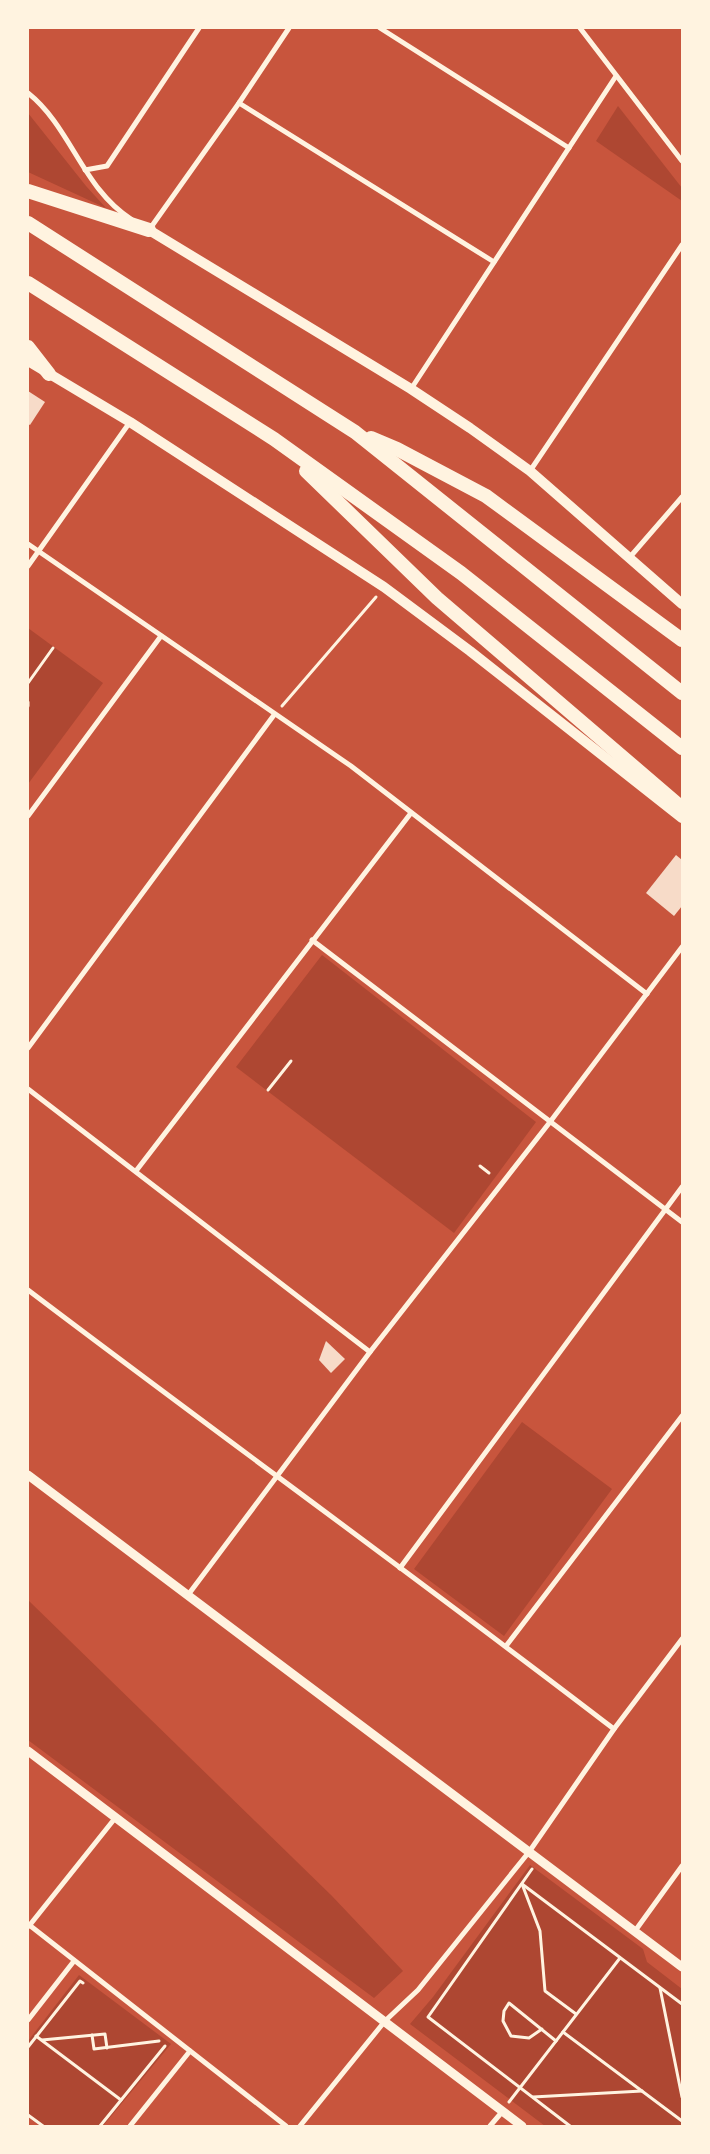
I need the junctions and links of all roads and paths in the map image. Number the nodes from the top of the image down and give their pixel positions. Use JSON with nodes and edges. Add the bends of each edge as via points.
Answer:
{"nodes":[{"id":1,"x":199,"y":28,"type":"edge"},
{"id":2,"x":289,"y":28,"type":"edge"},
{"id":3,"x":380,"y":28,"type":"edge"},
{"id":4,"x":580,"y":28,"type":"edge"},
{"id":5,"x":616,"y":76,"type":"junction"},
{"id":6,"x":28,"y":93,"type":"edge"},
{"id":7,"x":239,"y":102,"type":"junction"},
{"id":8,"x":569,"y":148,"type":"junction"},
{"id":9,"x":682,"y":161,"type":"edge"},
{"id":10,"x":85,"y":170,"type":"junction"},
{"id":11,"x":28,"y":190,"type":"edge"},
{"id":12,"x":28,"y":223,"type":"edge"},
{"id":13,"x":149,"y":230,"type":"junction"},
{"id":14,"x":682,"y":245,"type":"edge"},
{"id":15,"x":494,"y":262,"type":"junction"},
{"id":16,"x":28,"y":283,"type":"edge"},
{"id":17,"x":28,"y":347,"type":"edge"},
{"id":18,"x":28,"y":361,"type":"edge"},
{"id":19,"x":49,"y":374,"type":"junction"},
{"id":20,"x":411,"y":389,"type":"junction"},
{"id":21,"x":130,"y":422,"type":"junction"},
{"id":22,"x":356,"y":432,"type":"junction"},
{"id":23,"x":274,"y":439,"type":"junction"},
{"id":24,"x":530,"y":471,"type":"junction"},
{"id":25,"x":682,"y":497,"type":"edge"},
{"id":26,"x":28,"y":544,"type":"edge"},
{"id":27,"x":38,"y":551,"type":"junction"},
{"id":28,"x":630,"y":557,"type":"junction"},
{"id":29,"x":28,"y":566,"type":"edge"},
{"id":30,"x":384,"y":587,"type":"junction"},
{"id":31,"x":682,"y":604,"type":"edge"},
{"id":32,"x":161,"y":636,"type":"junction"},
{"id":33,"x":682,"y":640,"type":"edge"},
{"id":34,"x":53,"y":648,"type":"dead end"},
{"id":35,"x":28,"y":683,"type":"edge"},
{"id":36,"x":682,"y":694,"type":"edge"},
{"id":37,"x":274,"y":715,"type":"junction"},
{"id":38,"x":682,"y":748,"type":"edge"},
{"id":39,"x":682,"y":808,"type":"edge"},
{"id":40,"x":411,"y":813,"type":"junction"},
{"id":41,"x":28,"y":816,"type":"edge"},
{"id":42,"x":682,"y":818,"type":"edge"},
{"id":43,"x":312,"y":940,"type":"junction"},
{"id":44,"x":682,"y":946,"type":"edge"},
{"id":45,"x":647,"y":994,"type":"junction"},
{"id":46,"x":28,"y":1048,"type":"edge"},
{"id":47,"x":291,"y":1061,"type":"dead end"},
{"id":48,"x":28,"y":1089,"type":"edge"},
{"id":49,"x":268,"y":1090,"type":"dead end"},
{"id":50,"x":550,"y":1122,"type":"junction"},
{"id":51,"x":480,"y":1166,"type":"dead end"},
{"id":52,"x":136,"y":1171,"type":"junction"},
{"id":53,"x":489,"y":1173,"type":"dead end"},
{"id":54,"x":682,"y":1187,"type":"edge"},
{"id":55,"x":666,"y":1209,"type":"junction"},
{"id":56,"x":682,"y":1222,"type":"edge"},
{"id":57,"x":28,"y":1290,"type":"edge"},
{"id":58,"x":370,"y":1352,"type":"junction"},
{"id":59,"x":682,"y":1416,"type":"edge"},
{"id":60,"x":28,"y":1474,"type":"edge"},
{"id":61,"x":276,"y":1477,"type":"junction"},
{"id":62,"x":400,"y":1568,"type":"junction"},
{"id":63,"x":188,"y":1595,"type":"junction"},
{"id":64,"x":682,"y":1639,"type":"edge"},
{"id":65,"x":506,"y":1646,"type":"junction"},
{"id":66,"x":614,"y":1729,"type":"junction"},
{"id":67,"x":28,"y":1751,"type":"edge"},
{"id":68,"x":116,"y":1817,"type":"junction"},
{"id":69,"x":529,"y":1852,"type":"junction"},
{"id":70,"x":682,"y":1866,"type":"edge"},
{"id":71,"x":534,"y":1867,"type":"dead end"},
{"id":72,"x":522,"y":1884,"type":"junction"},
{"id":73,"x":28,"y":1925,"type":"edge"},
{"id":74,"x":636,"y":1931,"type":"junction"},
{"id":75,"x":620,"y":1958,"type":"junction"},
{"id":76,"x":74,"y":1961,"type":"junction"},
{"id":77,"x":682,"y":1967,"type":"edge"},
{"id":78,"x":88,"y":1987,"type":"dead end"},
{"id":79,"x":660,"y":1988,"type":"junction"},
{"id":80,"x":682,"y":2004,"type":"edge"},
{"id":81,"x":576,"y":2014,"type":"junction"},
{"id":82,"x":28,"y":2020,"type":"edge"},
{"id":83,"x":384,"y":2021,"type":"junction"},
{"id":84,"x":542,"y":2029,"type":"junction"},
{"id":85,"x":562,"y":2032,"type":"junction"},
{"id":86,"x":92,"y":2035,"type":"junction"},
{"id":87,"x":152,"y":2035,"type":"dead end"},
{"id":88,"x":36,"y":2036,"type":"junction"},
{"id":89,"x":41,"y":2040,"type":"junction"},
{"id":90,"x":160,"y":2041,"type":"junction"},
{"id":91,"x":556,"y":2041,"type":"junction"},
{"id":92,"x":28,"y":2047,"type":"edge"},
{"id":93,"x":107,"y":2048,"type":"junction"},
{"id":94,"x":190,"y":2051,"type":"junction"},
{"id":95,"x":520,"y":2087,"type":"junction"},
{"id":96,"x":642,"y":2091,"type":"junction"},
{"id":97,"x":533,"y":2097,"type":"junction"},
{"id":98,"x":682,"y":2098,"type":"edge"},
{"id":99,"x":121,"y":2100,"type":"junction"},
{"id":100,"x":502,"y":2112,"type":"junction"},
{"id":101,"x":28,"y":2115,"type":"edge"},
{"id":102,"x":682,"y":2121,"type":"edge"},
{"id":103,"x":43,"y":2126,"type":"edge"},
{"id":104,"x":100,"y":2126,"type":"edge"},
{"id":105,"x":130,"y":2126,"type":"edge"},
{"id":106,"x":286,"y":2126,"type":"edge"},
{"id":107,"x":300,"y":2126,"type":"edge"},
{"id":108,"x":490,"y":2126,"type":"edge"},
{"id":109,"x":522,"y":2126,"type":"edge"},
{"id":110,"x":570,"y":2126,"type":"edge"}],
"edges":[{"from":1,"to":10,"type":"street","via":[[107,166]]},
{"from":2,"to":7,"type":"street"},
{"from":3,"to":8,"type":"street"},
{"from":4,"to":5,"type":"street"},
{"from":5,"to":8,"type":"street"},
{"from":5,"to":9,"type":"street"},
{"from":6,"to":10,"type":"street","via":[[72,144]]},
{"from":7,"to":13,"type":"street"},
{"from":7,"to":15,"type":"street"},
{"from":8,"to":15,"type":"street"},
{"from":10,"to":13,"type":"street","via":[[126,216]]},
{"from":11,"to":13,"type":"highway"},
{"from":12,"to":22,"type":"highway"},
{"from":13,"to":20,"type":"main road"},
{"from":14,"to":24,"type":"street"},
{"from":15,"to":20,"type":"street"},
{"from":16,"to":23,"type":"highway"},
{"from":17,"to":19,"type":"highway"},
{"from":18,"to":19,"type":"main road"},
{"from":19,"to":21,"type":"main road"},
{"from":20,"to":24,"type":"main road"},
{"from":21,"to":27,"type":"street"},
{"from":21,"to":30,"type":"main road"},
{"from":22,"to":33,"type":"highway","via":[[397,449],[486,496]]},
{"from":22,"to":36,"type":"highway"},
{"from":23,"to":38,"type":"highway","via":[[461,573]]},
{"from":23,"to":39,"type":"highway","via":[[437,598]]},
{"from":24,"to":28,"type":"main road"},
{"from":25,"to":28,"type":"street"},
{"from":26,"to":27,"type":"street"},
{"from":27,"to":29,"type":"street"},
{"from":27,"to":32,"type":"street"},
{"from":28,"to":31,"type":"main road"},
{"from":30,"to":37,"type":"path"},
{"from":30,"to":42,"type":"main road"},
{"from":32,"to":37,"type":"street"},
{"from":32,"to":41,"type":"street"},
{"from":34,"to":35,"type":"path"},
{"from":37,"to":40,"type":"street","via":[[351,766]]},
{"from":37,"to":46,"type":"street"},
{"from":40,"to":43,"type":"street"},
{"from":40,"to":45,"type":"street"},
{"from":43,"to":50,"type":"street"},
{"from":43,"to":52,"type":"street"},
{"from":44,"to":45,"type":"street"},
{"from":45,"to":50,"type":"street"},
{"from":47,"to":49,"type":"path"},
{"from":48,"to":52,"type":"street"},
{"from":50,"to":55,"type":"street"},
{"from":50,"to":58,"type":"street"},
{"from":51,"to":53,"type":"path"},
{"from":52,"to":58,"type":"street"},
{"from":54,"to":55,"type":"street"},
{"from":55,"to":56,"type":"street"},
{"from":55,"to":62,"type":"street"},
{"from":57,"to":61,"type":"street"},
{"from":58,"to":61,"type":"street"},
{"from":59,"to":65,"type":"street"},
{"from":60,"to":63,"type":"street"},
{"from":61,"to":62,"type":"street"},
{"from":61,"to":63,"type":"street"},
{"from":62,"to":65,"type":"street"},
{"from":63,"to":69,"type":"street"},
{"from":64,"to":66,"type":"street"},
{"from":65,"to":66,"type":"street"},
{"from":66,"to":69,"type":"street"},
{"from":67,"to":68,"type":"street"},
{"from":68,"to":73,"type":"street"},
{"from":68,"to":83,"type":"street"},
{"from":69,"to":74,"type":"street"},
{"from":69,"to":83,"type":"street","via":[[418,1990]]},
{"from":70,"to":74,"type":"street"},
{"from":71,"to":72,"type":"path"},
{"from":72,"to":75,"type":"path"},
{"from":72,"to":81,"type":"path","via":[[540,1931],[545,1991]]},
{"from":72,"to":95,"type":"path","via":[[428,2017]]},
{"from":73,"to":76,"type":"street"},
{"from":74,"to":77,"type":"street"},
{"from":75,"to":79,"type":"path"},
{"from":75,"to":81,"type":"path"},
{"from":76,"to":82,"type":"street"},
{"from":76,"to":94,"type":"street"},
{"from":78,"to":88,"type":"path","via":[[80,1981]]},
{"from":79,"to":80,"type":"path"},
{"from":79,"to":98,"type":"path"},
{"from":81,"to":85,"type":"path"},
{"from":83,"to":100,"type":"street"},
{"from":83,"to":107,"type":"street"},
{"from":84,"to":84,"type":"path","via":[[509,2003],[506,2007],[503,2021],[511,2036],[529,2038]]},
{"from":84,"to":91,"type":"path"},
{"from":85,"to":91,"type":"path"},
{"from":85,"to":96,"type":"path"},
{"from":86,"to":89,"type":"path"},
{"from":86,"to":93,"type":"path","via":[[94,2049]]},
{"from":86,"to":93,"type":"path","via":[[105,2034]]},
{"from":87,"to":90,"type":"path"},
{"from":88,"to":89,"type":"path"},
{"from":88,"to":92,"type":"path"},
{"from":89,"to":99,"type":"path"},
{"from":90,"to":93,"type":"path"},
{"from":90,"to":99,"type":"path","via":[[165,2045]]},
{"from":91,"to":95,"type":"path"},
{"from":94,"to":105,"type":"street"},
{"from":94,"to":106,"type":"street"},
{"from":95,"to":97,"type":"path"},
{"from":95,"to":100,"type":"path"},
{"from":96,"to":97,"type":"path"},
{"from":96,"to":102,"type":"path"},
{"from":97,"to":110,"type":"path"},
{"from":99,"to":104,"type":"path"},
{"from":100,"to":108,"type":"street"},
{"from":100,"to":109,"type":"street"},
{"from":101,"to":103,"type":"path"}]}
